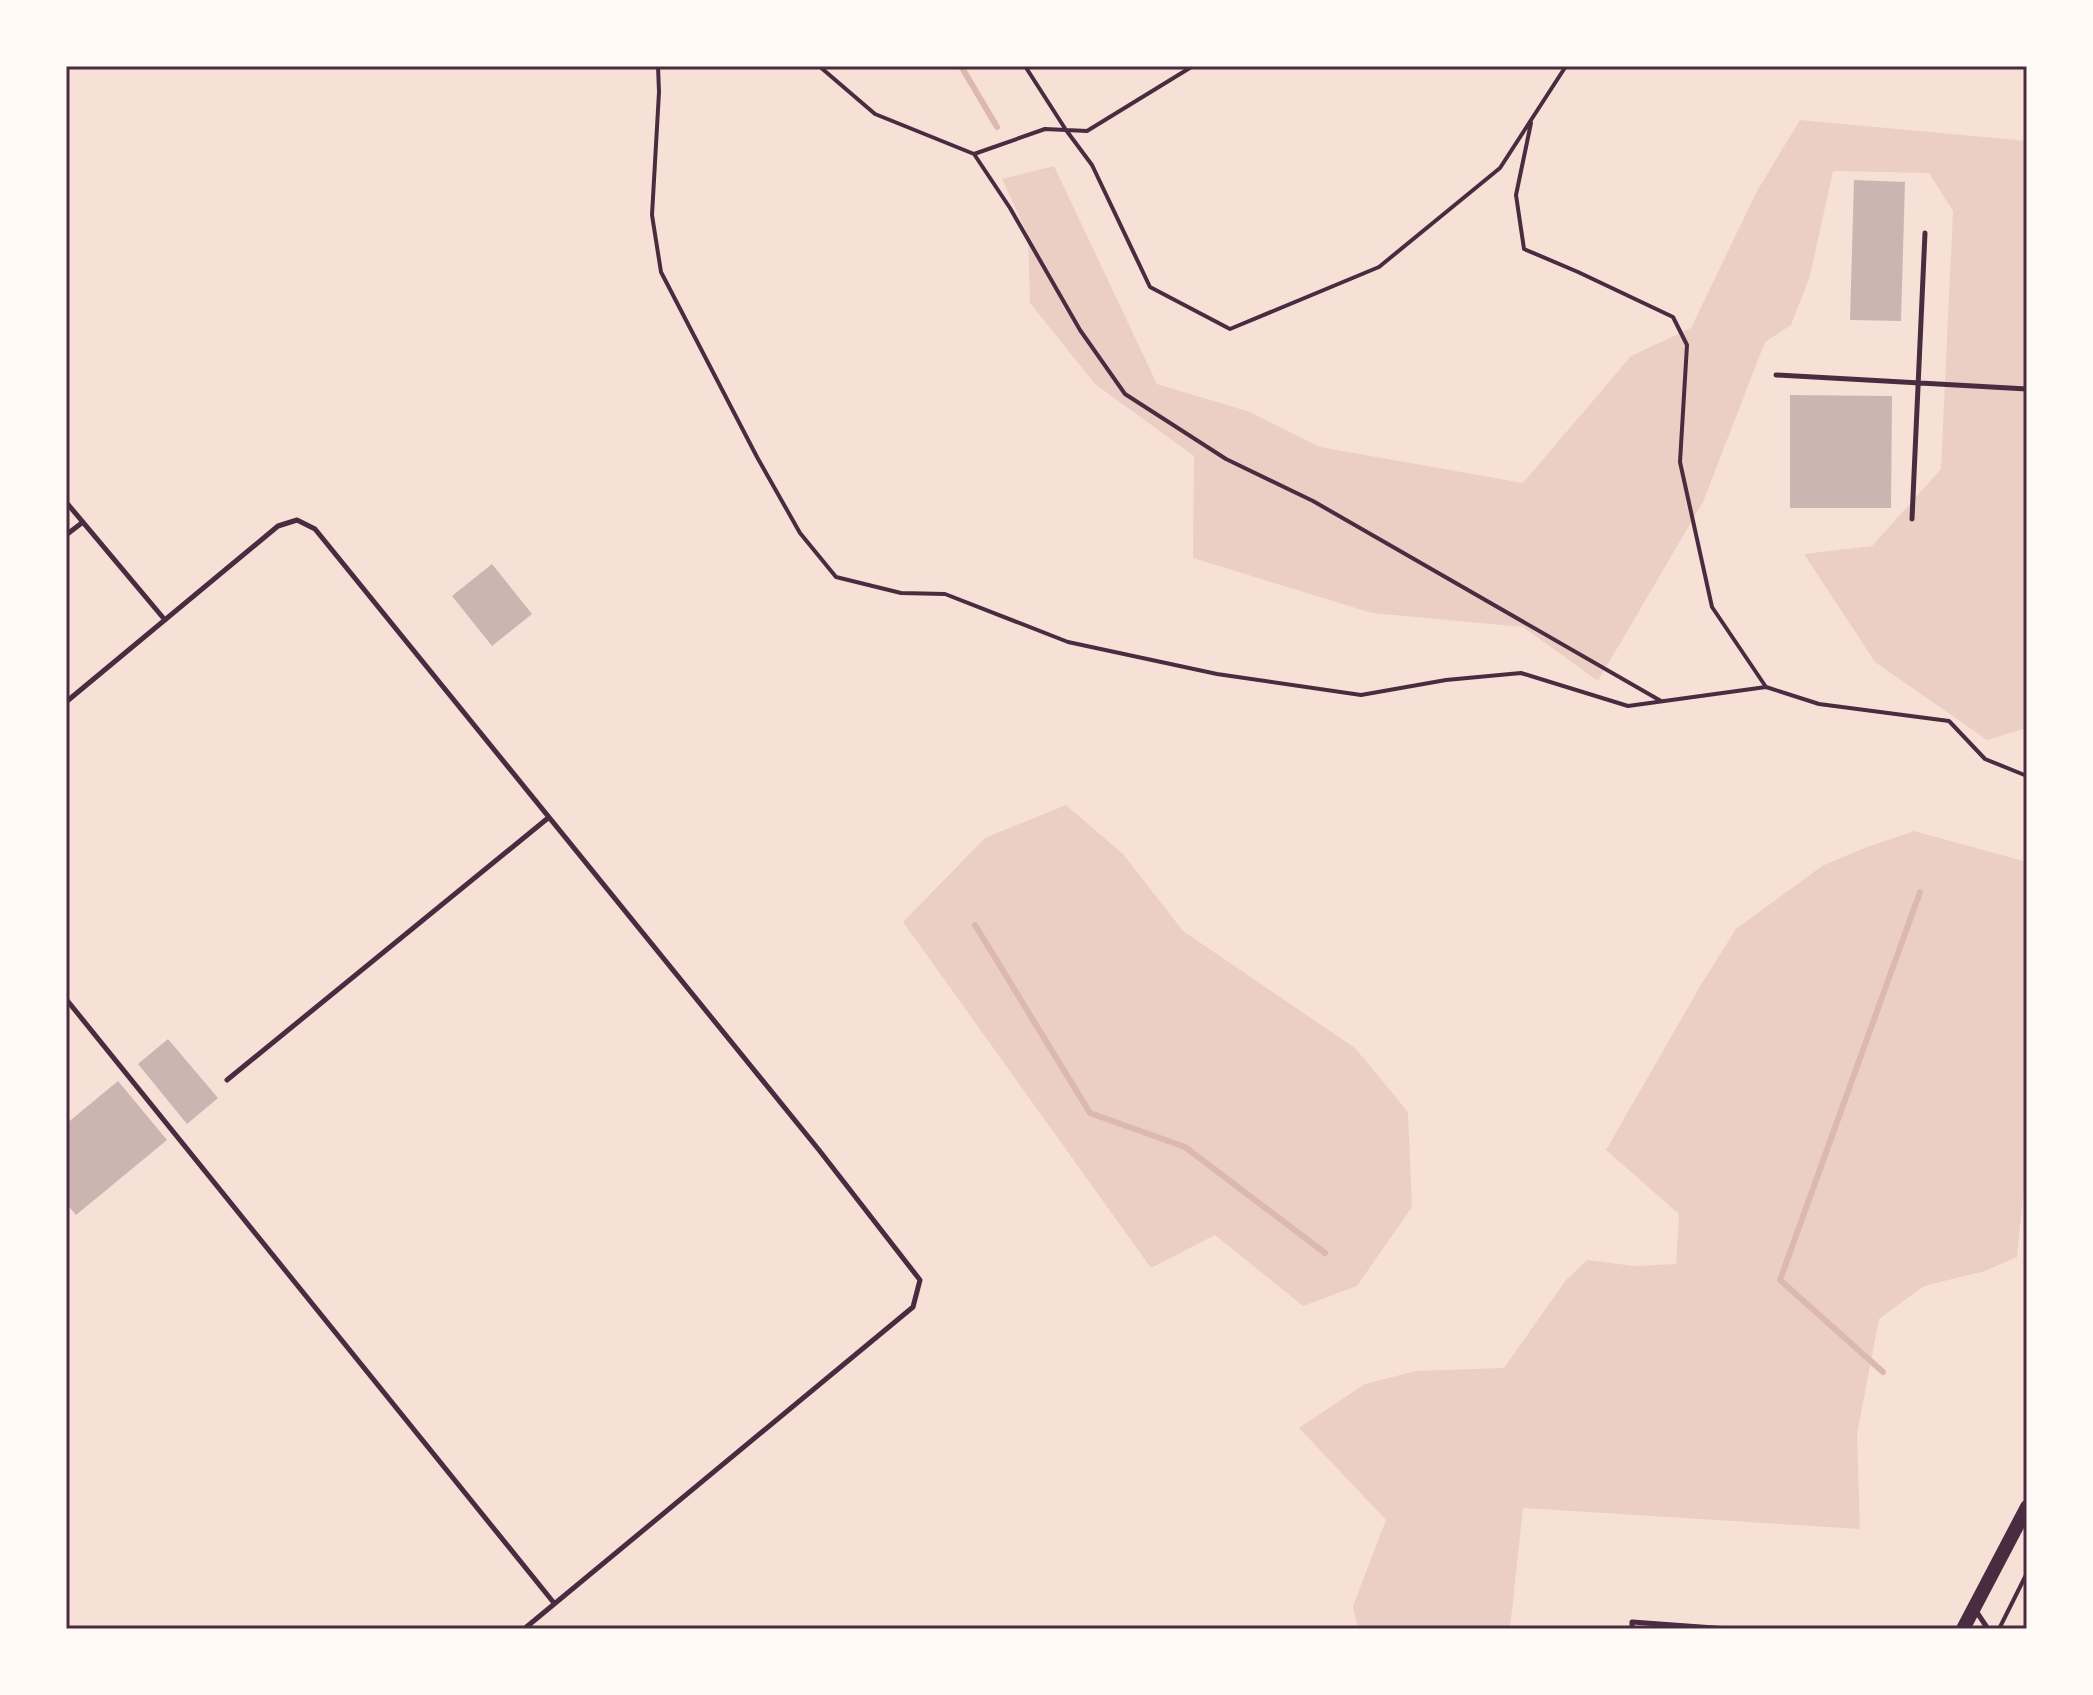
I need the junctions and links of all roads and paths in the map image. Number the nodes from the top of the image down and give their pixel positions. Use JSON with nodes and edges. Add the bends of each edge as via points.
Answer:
{"nodes":[{"id":1,"x":658,"y":66,"type":"edge"},
{"id":2,"x":819,"y":66,"type":"edge"},
{"id":3,"x":1025,"y":66,"type":"edge"},
{"id":4,"x":1193,"y":66,"type":"edge"},
{"id":5,"x":1566,"y":66,"type":"edge"},
{"id":6,"x":1532,"y":119,"type":"junction"},
{"id":7,"x":1066,"y":130,"type":"junction"},
{"id":8,"x":974,"y":154,"type":"junction"},
{"id":9,"x":1925,"y":233,"type":"dead end"},
{"id":10,"x":1776,"y":375,"type":"dead end"},
{"id":11,"x":1918,"y":384,"type":"junction"},
{"id":12,"x":2027,"y":389,"type":"edge"},
{"id":13,"x":66,"y":502,"type":"edge"},
{"id":14,"x":1912,"y":519,"type":"dead end"},
{"id":15,"x":83,"y":522,"type":"junction"},
{"id":16,"x":66,"y":535,"type":"edge"},
{"id":17,"x":165,"y":620,"type":"junction"},
{"id":18,"x":1766,"y":687,"type":"junction"},
{"id":19,"x":1661,"y":701,"type":"junction"},
{"id":20,"x":66,"y":702,"type":"edge"},
{"id":21,"x":2027,"y":776,"type":"edge"},
{"id":22,"x":548,"y":818,"type":"junction"},
{"id":23,"x":66,"y":999,"type":"edge"},
{"id":24,"x":227,"y":1080,"type":"dead end"},
{"id":25,"x":2027,"y":1507,"type":"edge"},
{"id":26,"x":2027,"y":1573,"type":"edge"},
{"id":27,"x":554,"y":1603,"type":"junction"},
{"id":28,"x":1973,"y":1607,"type":"junction"},
{"id":29,"x":524,"y":1629,"type":"edge"},
{"id":30,"x":1632,"y":1629,"type":"edge"},
{"id":31,"x":1728,"y":1629,"type":"edge"},
{"id":32,"x":1963,"y":1629,"type":"edge"},
{"id":33,"x":1988,"y":1629,"type":"edge"},
{"id":34,"x":1999,"y":1629,"type":"edge"}],
"edges":[{"from":1,"to":19,"type":"path","via":[[652,215],[661,272],[800,533],[836,577],[901,593],[945,594],[1068,642],[1232,676],[1361,695],[1521,673],[1628,706]]},
{"from":2,"to":8,"type":"path","via":[[875,114]]},
{"from":3,"to":7,"type":"path"},
{"from":4,"to":7,"type":"path","via":[[1087,131]]},
{"from":5,"to":6,"type":"path"},
{"from":6,"to":7,"type":"path","via":[[1500,168],[1379,267],[1230,329],[1150,287],[1092,165]]},
{"from":6,"to":18,"type":"path","via":[[1516,195],[1524,249],[1673,317],[1687,345],[1680,462],[1712,607]]},
{"from":7,"to":8,"type":"path","via":[[1045,129]]},
{"from":8,"to":19,"type":"path","via":[[1080,330],[1125,394],[1226,459],[1327,509]]},
{"from":9,"to":11,"type":"lane"},
{"from":10,"to":11,"type":"lane"},
{"from":11,"to":12,"type":"lane"},
{"from":11,"to":14,"type":"lane"},
{"from":13,"to":15,"type":"lane"},
{"from":15,"to":16,"type":"lane"},
{"from":15,"to":17,"type":"lane"},
{"from":17,"to":20,"type":"lane"},
{"from":17,"to":22,"type":"lane","via":[[278,526],[297,520],[315,529]]},
{"from":18,"to":19,"type":"path"},
{"from":18,"to":21,"type":"path","via":[[1819,704],[1949,721],[1985,759]]},
{"from":22,"to":24,"type":"lane"},
{"from":22,"to":27,"type":"lane","via":[[920,1280],[913,1307]]},
{"from":23,"to":27,"type":"lane"},
{"from":25,"to":28,"type":"street"},
{"from":26,"to":34,"type":"path"},
{"from":27,"to":29,"type":"lane"},
{"from":28,"to":32,"type":"street"},
{"from":28,"to":33,"type":"lane"},
{"from":30,"to":31,"type":"lane","via":[[1632,1622]]}]}
